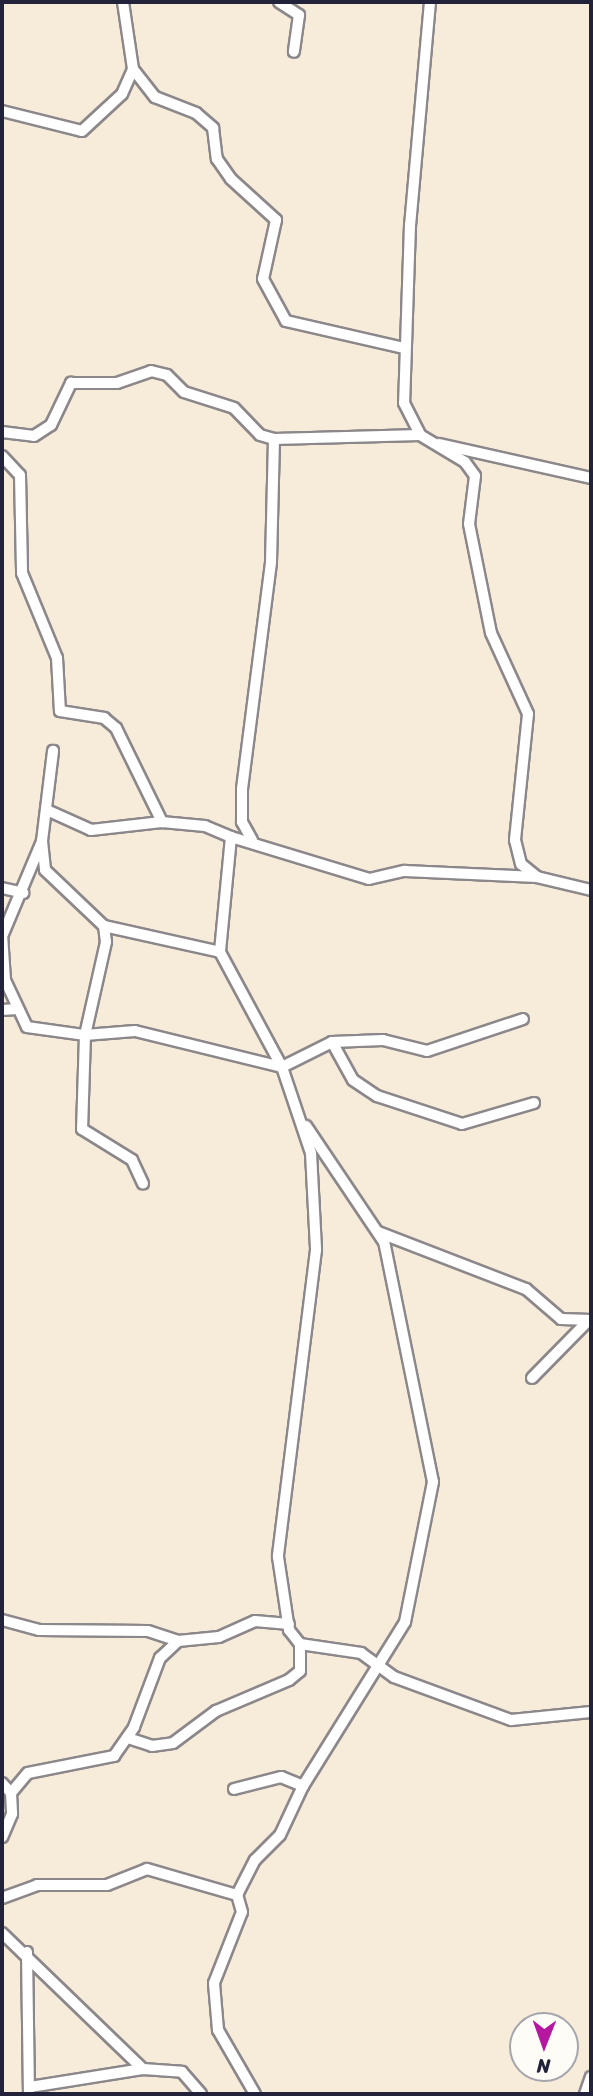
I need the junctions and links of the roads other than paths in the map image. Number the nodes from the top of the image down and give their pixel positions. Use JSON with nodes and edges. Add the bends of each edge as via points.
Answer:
{"nodes":[{"id":1,"x":123,"y":2,"type":"edge"},
{"id":2,"x":279,"y":2,"type":"edge"},
{"id":3,"x":430,"y":2,"type":"edge"},
{"id":4,"x":294,"y":52,"type":"dead end"},
{"id":5,"x":133,"y":69,"type":"junction"},
{"id":6,"x":2,"y":111,"type":"edge"},
{"id":7,"x":404,"y":348,"type":"junction"},
{"id":8,"x":2,"y":432,"type":"edge"},
{"id":9,"x":420,"y":435,"type":"junction"},
{"id":10,"x":275,"y":439,"type":"junction"},
{"id":11,"x":435,"y":443,"type":"junction"},
{"id":12,"x":2,"y":456,"type":"edge"},
{"id":13,"x":591,"y":478,"type":"edge"},
{"id":14,"x":53,"y":751,"type":"dead end"},
{"id":15,"x":49,"y":811,"type":"dead end"},
{"id":16,"x":162,"y":822,"type":"junction"},
{"id":17,"x":231,"y":836,"type":"junction"},
{"id":18,"x":252,"y":840,"type":"junction"},
{"id":19,"x":42,"y":841,"type":"junction"},
{"id":20,"x":537,"y":877,"type":"junction"},
{"id":21,"x":2,"y":888,"type":"edge"},
{"id":22,"x":591,"y":890,"type":"edge"},
{"id":23,"x":23,"y":893,"type":"junction"},
{"id":24,"x":104,"y":926,"type":"junction"},
{"id":25,"x":2,"y":934,"type":"edge"},
{"id":26,"x":220,"y":951,"type":"junction"},
{"id":27,"x":16,"y":1009,"type":"junction"},
{"id":28,"x":2,"y":1010,"type":"edge"},
{"id":29,"x":523,"y":1019,"type":"dead end"},
{"id":30,"x":85,"y":1035,"type":"junction"},
{"id":31,"x":332,"y":1042,"type":"junction"},
{"id":32,"x":282,"y":1067,"type":"junction"},
{"id":33,"x":534,"y":1103,"type":"dead end"},
{"id":34,"x":303,"y":1123,"type":"junction"},
{"id":35,"x":143,"y":1184,"type":"dead end"},
{"id":36,"x":378,"y":1231,"type":"junction"},
{"id":37,"x":589,"y":1321,"type":"edge"},
{"id":38,"x":532,"y":1378,"type":"dead end"},
{"id":39,"x":2,"y":1620,"type":"edge"},
{"id":40,"x":289,"y":1624,"type":"junction"},
{"id":41,"x":178,"y":1641,"type":"junction"},
{"id":42,"x":300,"y":1644,"type":"junction"},
{"id":43,"x":382,"y":1667,"type":"junction"},
{"id":44,"x":591,"y":1712,"type":"edge"},
{"id":45,"x":128,"y":1738,"type":"junction"},
{"id":46,"x":2,"y":1783,"type":"edge"},
{"id":47,"x":303,"y":1786,"type":"junction"},
{"id":48,"x":234,"y":1789,"type":"dead end"},
{"id":49,"x":11,"y":1793,"type":"junction"},
{"id":50,"x":2,"y":1837,"type":"edge"},
{"id":51,"x":237,"y":1895,"type":"junction"},
{"id":52,"x":2,"y":1898,"type":"edge"},
{"id":53,"x":2,"y":1933,"type":"edge"},
{"id":54,"x":27,"y":1952,"type":"junction"},
{"id":55,"x":143,"y":2070,"type":"junction"},
{"id":56,"x":591,"y":2077,"type":"edge"},
{"id":57,"x":29,"y":2091,"type":"edge"},
{"id":58,"x":201,"y":2094,"type":"edge"},
{"id":59,"x":256,"y":2094,"type":"edge"},
{"id":60,"x":585,"y":2094,"type":"edge"}],
"edges":[{"from":1,"to":5,"type":"street"},
{"from":2,"to":4,"type":"street","via":[[299,15]]},
{"from":3,"to":7,"type":"street"},
{"from":5,"to":6,"type":"street","via":[[122,94],[82,131]]},
{"from":5,"to":7,"type":"street","via":[[155,97],[196,113],[213,128],[217,159],[231,179],[276,220],[263,279],[286,321]]},
{"from":7,"to":9,"type":"street","via":[[404,403]]},
{"from":8,"to":10,"type":"street","via":[[34,436],[51,425],[71,383],[117,383],[151,371],[167,375],[184,391],[234,408],[260,435]]},
{"from":9,"to":10,"type":"street"},
{"from":9,"to":11,"type":"street"},
{"from":10,"to":18,"type":"street","via":[[271,562],[242,789],[242,821]]},
{"from":11,"to":13,"type":"street"},
{"from":11,"to":20,"type":"street","via":[[475,475],[470,524],[491,633],[528,714],[515,840],[522,864]]},
{"from":12,"to":16,"type":"street","via":[[20,475],[22,573],[57,658],[60,711],[104,718],[116,728]]},
{"from":14,"to":19,"type":"street"},
{"from":15,"to":16,"type":"street","via":[[91,830]]},
{"from":16,"to":17,"type":"street","via":[[205,826]]},
{"from":17,"to":18,"type":"street"},
{"from":17,"to":26,"type":"street"},
{"from":18,"to":20,"type":"street","via":[[330,871],[369,878],[405,871]]},
{"from":19,"to":23,"type":"street"},
{"from":19,"to":24,"type":"street","via":[[45,870]]},
{"from":20,"to":22,"type":"street"},
{"from":21,"to":23,"type":"street"},
{"from":23,"to":25,"type":"street"},
{"from":24,"to":26,"type":"street"},
{"from":24,"to":30,"type":"street","via":[[96,999]]},
{"from":25,"to":27,"type":"street","via":[[5,980]]},
{"from":26,"to":32,"type":"street"},
{"from":27,"to":28,"type":"street"},
{"from":27,"to":30,"type":"street","via":[[27,1027]]},
{"from":29,"to":31,"type":"street","via":[[427,1051],[383,1040]]},
{"from":30,"to":32,"type":"street","via":[[135,1031]]},
{"from":30,"to":35,"type":"street","via":[[82,1129],[132,1160]]},
{"from":31,"to":32,"type":"street"},
{"from":31,"to":33,"type":"street","via":[[353,1080],[377,1096],[462,1124]]},
{"from":32,"to":34,"type":"street"},
{"from":34,"to":36,"type":"street"},
{"from":34,"to":40,"type":"street","via":[[317,1237],[278,1557]]},
{"from":36,"to":37,"type":"street","via":[[526,1289],[561,1319]]},
{"from":36,"to":43,"type":"street","via":[[395,1278],[433,1482],[416,1589]]},
{"from":37,"to":38,"type":"street"},
{"from":39,"to":41,"type":"street","via":[[39,1630],[148,1631]]},
{"from":40,"to":41,"type":"street","via":[[255,1621],[219,1637]]},
{"from":40,"to":42,"type":"street"},
{"from":41,"to":45,"type":"street","via":[[160,1658]]},
{"from":42,"to":43,"type":"street","via":[[361,1653]]},
{"from":42,"to":45,"type":"street","via":[[300,1671],[289,1680],[216,1711],[173,1743],[152,1746]]},
{"from":43,"to":44,"type":"street","via":[[511,1720]]},
{"from":43,"to":47,"type":"street"},
{"from":45,"to":49,"type":"street","via":[[114,1756],[28,1773]]},
{"from":46,"to":49,"type":"street"},
{"from":47,"to":48,"type":"street","via":[[281,1777]]},
{"from":47,"to":51,"type":"street","via":[[281,1835],[255,1860]]},
{"from":49,"to":50,"type":"street","via":[[11,1822]]},
{"from":51,"to":52,"type":"street","via":[[147,1869],[107,1885],[37,1885]]},
{"from":51,"to":59,"type":"street","via":[[242,1912],[214,1983],[218,2030]]},
{"from":53,"to":54,"type":"street"},
{"from":54,"to":55,"type":"street","via":[[81,2015],[121,2043]]},
{"from":54,"to":57,"type":"street","via":[[24,2069]]},
{"from":55,"to":57,"type":"street"},
{"from":55,"to":58,"type":"street","via":[[182,2072]]},
{"from":56,"to":60,"type":"street"}]}
